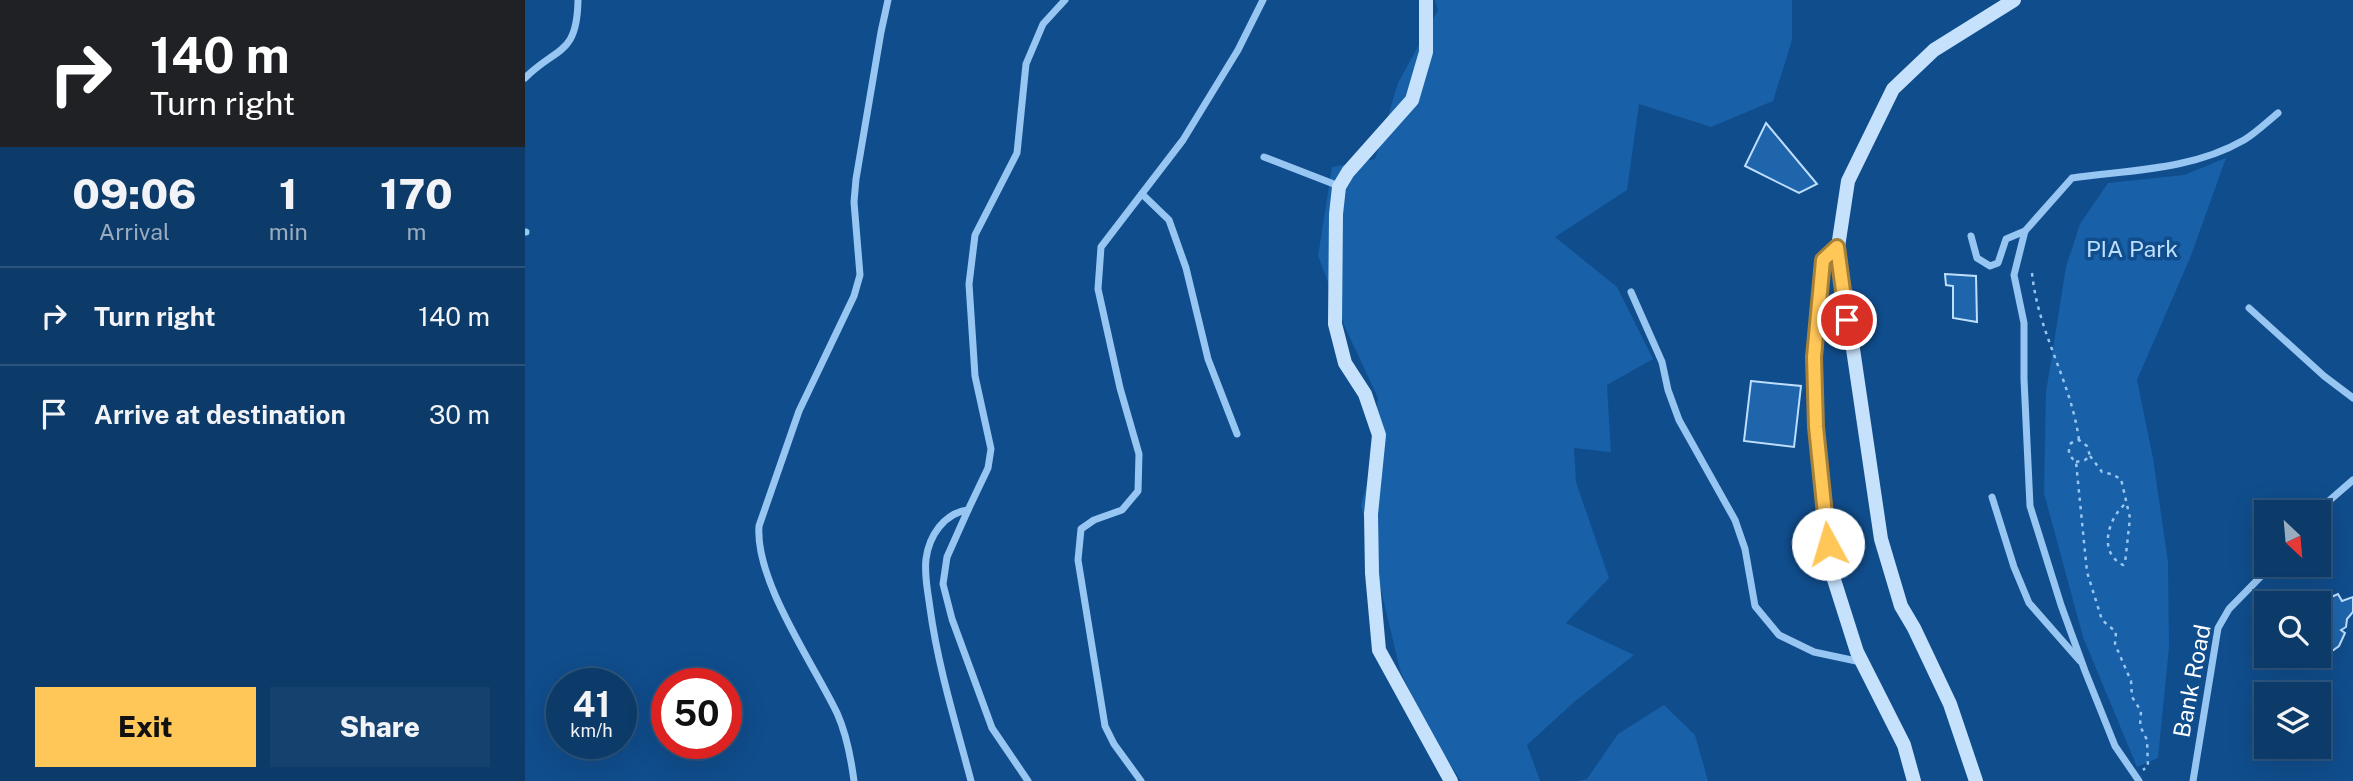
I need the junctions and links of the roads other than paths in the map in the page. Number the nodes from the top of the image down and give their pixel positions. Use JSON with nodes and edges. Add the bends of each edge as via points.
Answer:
{"nodes":[{"id":1,"x":578,"y":0,"type":"edge"},
{"id":2,"x":888,"y":0,"type":"edge"},
{"id":3,"x":1065,"y":0,"type":"edge"},
{"id":4,"x":1263,"y":0,"type":"edge"},
{"id":5,"x":1426,"y":0,"type":"edge"},
{"id":6,"x":2014,"y":0,"type":"edge"},
{"id":7,"x":525,"y":78,"type":"edge"},
{"id":8,"x":2278,"y":113,"type":"dead end"},
{"id":9,"x":1264,"y":157,"type":"dead end"},
{"id":10,"x":1339,"y":187,"type":"junction"},
{"id":11,"x":1142,"y":194,"type":"junction"},
{"id":12,"x":2025,"y":231,"type":"junction"},
{"id":13,"x":1971,"y":236,"type":"dead end"},
{"id":14,"x":1837,"y":247,"type":"junction"},
{"id":15,"x":1631,"y":292,"type":"dead end"},
{"id":16,"x":2249,"y":308,"type":"dead end"},
{"id":17,"x":2353,"y":398,"type":"edge"},
{"id":18,"x":1237,"y":434,"type":"dead end"},
{"id":19,"x":2353,"y":480,"type":"edge"},
{"id":20,"x":1992,"y":497,"type":"dead end"},
{"id":21,"x":2330,"y":500,"type":"edge"},
{"id":22,"x":968,"y":510,"type":"junction"},
{"id":23,"x":2259,"y":578,"type":"edge"},
{"id":24,"x":1862,"y":662,"type":"junction"},
{"id":25,"x":2082,"y":664,"type":"junction"},
{"id":26,"x":2137,"y":778,"type":"edge"},
{"id":27,"x":854,"y":781,"type":"edge"},
{"id":28,"x":971,"y":781,"type":"edge"},
{"id":29,"x":1028,"y":781,"type":"edge"},
{"id":30,"x":1141,"y":781,"type":"edge"},
{"id":31,"x":1451,"y":781,"type":"edge"},
{"id":32,"x":1914,"y":781,"type":"edge"},
{"id":33,"x":1976,"y":781,"type":"edge"},
{"id":34,"x":2193,"y":781,"type":"edge"}],
"edges":[{"from":1,"to":7,"type":"street","via":[[568,45]]},
{"from":2,"to":27,"type":"street","via":[[856,178],[860,275],[799,411],[759,526],[758,544],[781,607],[838,715]]},
{"from":3,"to":22,"type":"street","via":[[1043,24],[1026,64],[1017,153],[975,235],[969,284],[975,376],[991,449],[988,468]]},
{"from":4,"to":11,"type":"street","via":[[1183,140]]},
{"from":5,"to":10,"type":"main road","via":[[1426,52],[1412,100]]},
{"from":6,"to":14,"type":"main road","via":[[1934,50],[1892,89],[1848,181]]},
{"from":8,"to":12,"type":"street","via":[[2245,140],[2200,159],[2151,170],[2072,178]]},
{"from":9,"to":10,"type":"street"},
{"from":10,"to":31,"type":"main road","via":[[1335,324],[1345,363],[1365,394],[1379,435],[1371,526],[1379,650]]},
{"from":11,"to":18,"type":"street","via":[[1169,220],[1208,359]]},
{"from":11,"to":30,"type":"street","via":[[1101,247],[1098,289],[1139,454],[1138,491],[1122,510],[1081,529],[1078,559],[1105,726]]},
{"from":12,"to":13,"type":"street","via":[[2006,239],[1998,263],[1990,266],[1977,258]]},
{"from":12,"to":25,"type":"street","via":[[2014,275],[2024,323],[2030,506]]},
{"from":14,"to":24,"type":"main road","via":[[1823,260],[1818,300],[1816,427],[1831,567]]},
{"from":14,"to":33,"type":"main road","via":[[1881,539],[1901,606],[1950,704]]},
{"from":15,"to":24,"type":"street","via":[[1662,362],[1679,420],[1735,520],[1755,606],[1779,635],[1814,652]]},
{"from":16,"to":17,"type":"street"},
{"from":19,"to":21,"type":"street"},
{"from":20,"to":25,"type":"street","via":[[2029,603]]},
{"from":22,"to":28,"type":"street","via":[[952,514],[930,541],[926,581],[935,647]]},
{"from":22,"to":29,"type":"street","via":[[947,557],[943,584],[992,728]]},
{"from":23,"to":34,"type":"street","name":"Bank Road","via":[[2229,609],[2218,628]]},
{"from":24,"to":32,"type":"main road","via":[[1904,745]]},
{"from":25,"to":26,"type":"street","via":[[2115,746]]}]}
